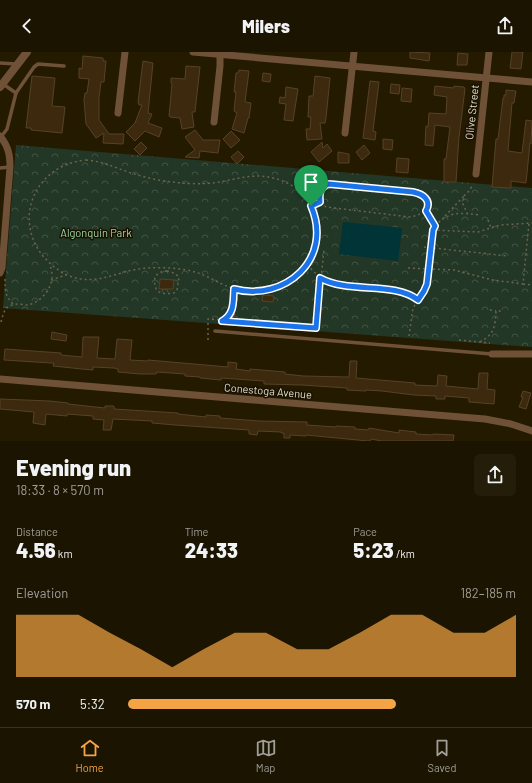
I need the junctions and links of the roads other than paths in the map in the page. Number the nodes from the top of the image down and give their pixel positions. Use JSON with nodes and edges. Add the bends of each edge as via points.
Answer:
{"nodes":[{"id":1,"x":27,"y":52,"type":"edge"},
{"id":2,"x":125,"y":52,"type":"edge"},
{"id":3,"x":193,"y":52,"type":"edge"},
{"id":4,"x":354,"y":52,"type":"edge"},
{"id":5,"x":489,"y":52,"type":"edge"},
{"id":6,"x":220,"y":53,"type":"edge"},
{"id":7,"x":0,"y":63,"type":"edge"},
{"id":8,"x":18,"y":64,"type":"junction"},
{"id":9,"x":64,"y":66,"type":"dead end"},
{"id":10,"x":352,"y":66,"type":"junction"},
{"id":11,"x":486,"y":78,"type":"junction"},
{"id":12,"x":532,"y":82,"type":"edge"},
{"id":13,"x":1,"y":86,"type":"edge"},
{"id":14,"x":16,"y":93,"type":"junction"},
{"id":15,"x":118,"y":113,"type":"dead end"},
{"id":16,"x":214,"y":122,"type":"dead end"},
{"id":17,"x":345,"y":133,"type":"dead end"},
{"id":18,"x":1,"y":137,"type":"edge"},
{"id":19,"x":10,"y":166,"type":"junction"},
{"id":20,"x":0,"y":168,"type":"edge"},
{"id":21,"x":476,"y":174,"type":"dead end"},
{"id":22,"x":2,"y":248,"type":"edge"},
{"id":23,"x":0,"y":273,"type":"edge"},
{"id":24,"x":215,"y":331,"type":"dead end"},
{"id":25,"x":492,"y":354,"type":"joint"},
{"id":26,"x":532,"y":354,"type":"edge"},
{"id":27,"x":0,"y":379,"type":"edge"},
{"id":28,"x":532,"y":431,"type":"edge"}],
"edges":[{"from":1,"to":8,"type":"street"},
{"from":2,"to":15,"type":"street"},
{"from":3,"to":6,"type":"street"},
{"from":4,"to":10,"type":"street"},
{"from":5,"to":11,"type":"street","name":"Olive Street"},
{"from":6,"to":10,"type":"street"},
{"from":6,"to":16,"type":"street"},
{"from":7,"to":8,"type":"lane"},
{"from":8,"to":13,"type":"street"},
{"from":9,"to":14,"type":"lane","via":[[38,64]]},
{"from":10,"to":11,"type":"street"},
{"from":10,"to":17,"type":"street"},
{"from":11,"to":12,"type":"street"},
{"from":11,"to":21,"type":"street","name":"Olive Street"},
{"from":13,"to":14,"type":"lane"},
{"from":14,"to":18,"type":"lane","via":[[7,129]]},
{"from":18,"to":19,"type":"street","via":[[10,154]]},
{"from":19,"to":20,"type":"lane"},
{"from":19,"to":22,"type":"street"},
{"from":22,"to":23,"type":"street"},
{"from":24,"to":25,"type":"lane"},
{"from":25,"to":26,"type":"street"},
{"from":27,"to":28,"type":"street","name":"Conestoga Avenue","via":[[485,420],[511,424]]}]}
